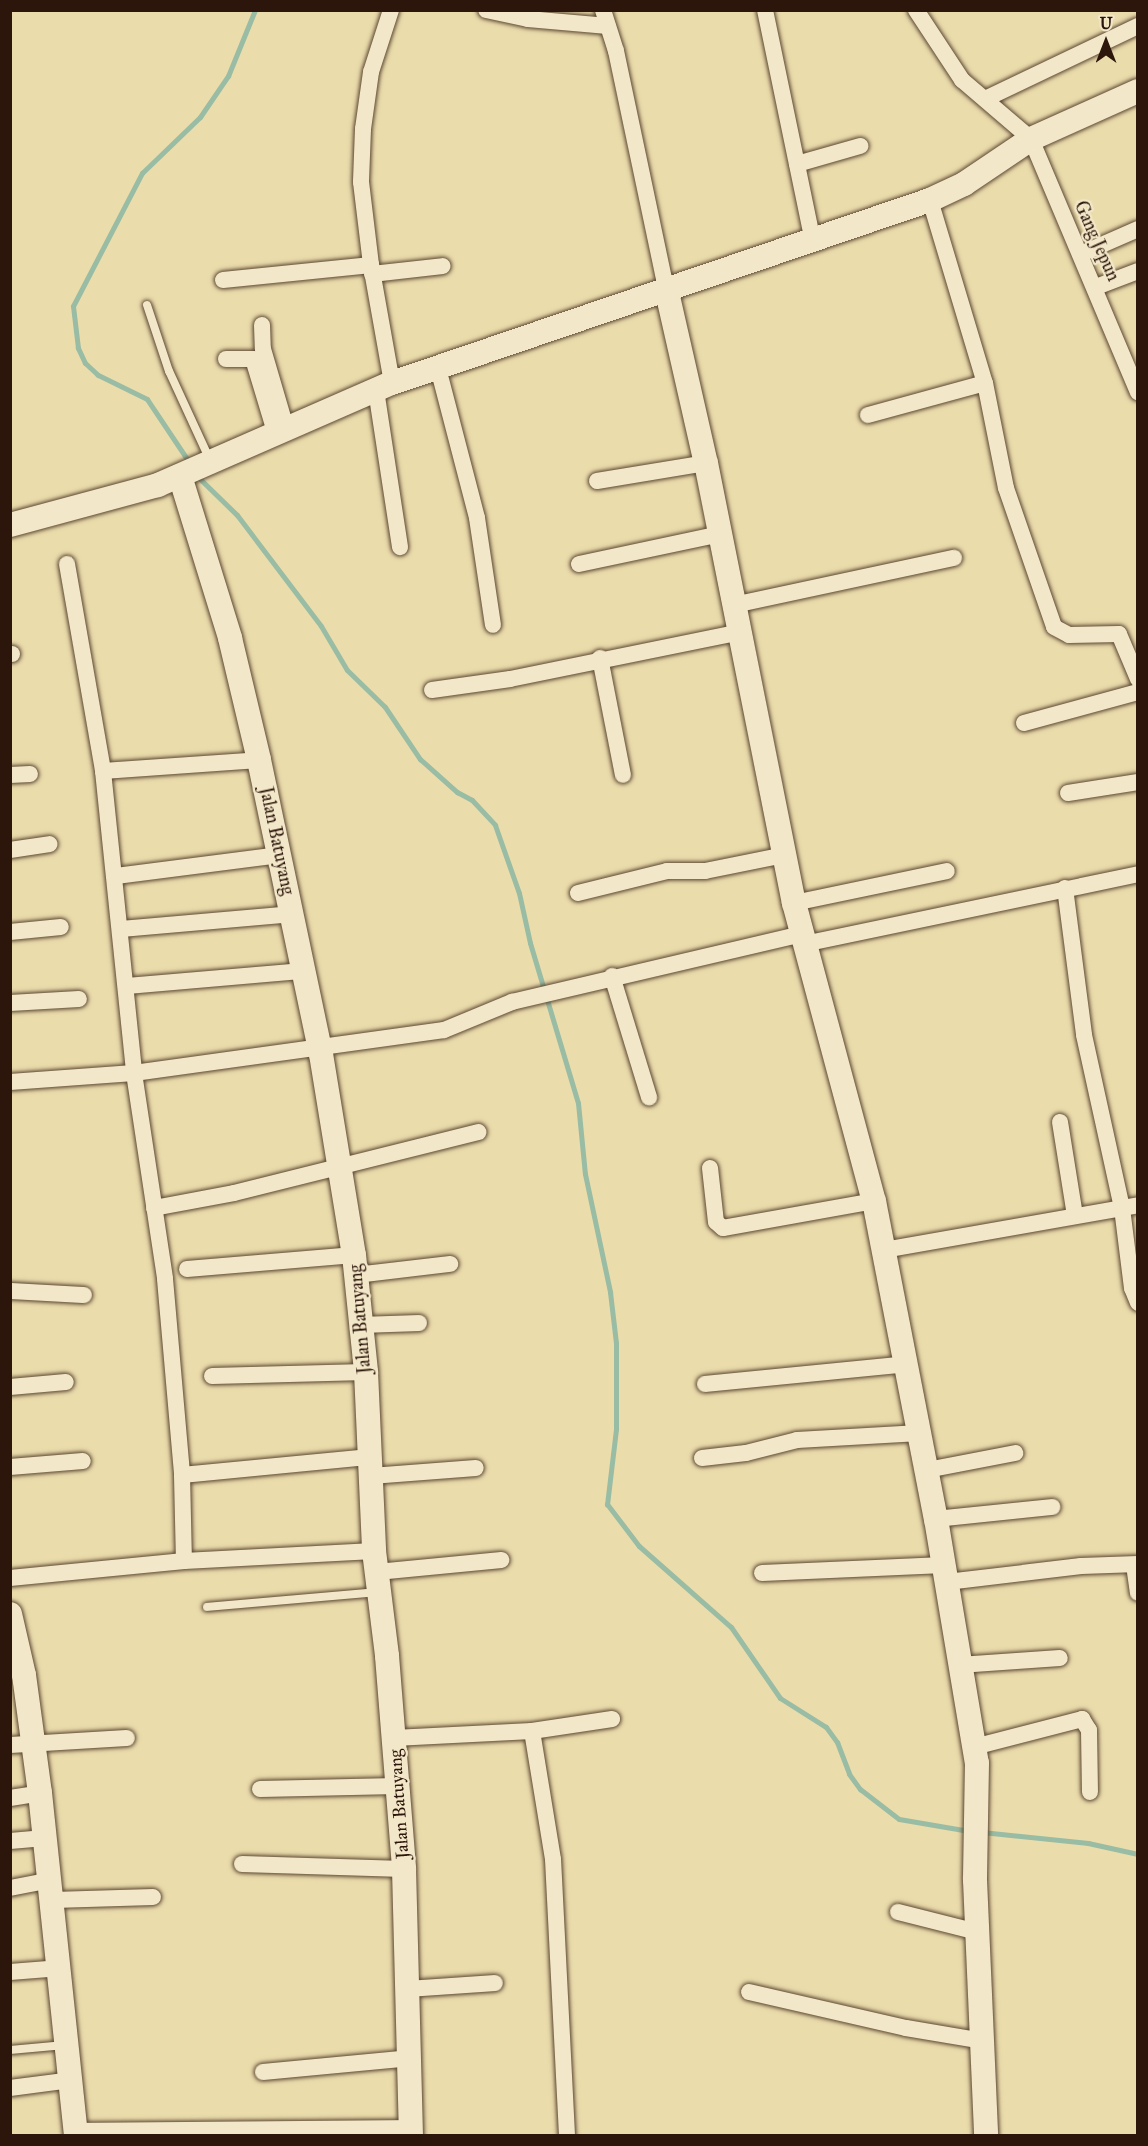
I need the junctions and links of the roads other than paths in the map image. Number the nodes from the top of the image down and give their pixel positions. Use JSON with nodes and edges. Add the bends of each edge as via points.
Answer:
{"nodes":[{"id":1,"x":391,"y":10,"type":"edge"},
{"id":2,"x":486,"y":10,"type":"edge"},
{"id":3,"x":765,"y":10,"type":"edge"},
{"id":4,"x":916,"y":10,"type":"edge"},
{"id":5,"x":605,"y":18,"type":"edge"},
{"id":6,"x":1137,"y":26,"type":"edge"},
{"id":7,"x":1137,"y":91,"type":"edge"},
{"id":8,"x":985,"y":99,"type":"junction"},
{"id":9,"x":1031,"y":139,"type":"junction"},
{"id":10,"x":860,"y":146,"type":"dead end"},
{"id":11,"x":797,"y":164,"type":"junction"},
{"id":12,"x":930,"y":201,"type":"junction"},
{"id":13,"x":1137,"y":229,"type":"edge"},
{"id":14,"x":813,"y":241,"type":"junction"},
{"id":15,"x":1082,"y":254,"type":"junction"},
{"id":16,"x":443,"y":266,"type":"dead end"},
{"id":17,"x":371,"y":269,"type":"junction"},
{"id":18,"x":1137,"y":271,"type":"edge"},
{"id":19,"x":223,"y":280,"type":"dead end"},
{"id":20,"x":1096,"y":288,"type":"junction"},
{"id":21,"x":668,"y":292,"type":"junction"},
{"id":22,"x":147,"y":305,"type":"dead end"},
{"id":23,"x":262,"y":325,"type":"dead end"},
{"id":24,"x":226,"y":359,"type":"dead end"},
{"id":25,"x":438,"y":368,"type":"junction"},
{"id":26,"x":985,"y":383,"type":"junction"},
{"id":27,"x":384,"y":386,"type":"junction"},
{"id":28,"x":1137,"y":392,"type":"edge"},
{"id":29,"x":868,"y":415,"type":"dead end"},
{"id":30,"x":282,"y":433,"type":"junction"},
{"id":31,"x":706,"y":463,"type":"junction"},
{"id":32,"x":196,"y":468,"type":"junction"},
{"id":33,"x":597,"y":481,"type":"dead end"},
{"id":34,"x":158,"y":485,"type":"junction"},
{"id":35,"x":194,"y":520,"type":"junction"},
{"id":36,"x":10,"y":525,"type":"edge"},
{"id":37,"x":720,"y":534,"type":"junction"},
{"id":38,"x":400,"y":547,"type":"dead end"},
{"id":39,"x":954,"y":558,"type":"dead end"},
{"id":40,"x":67,"y":564,"type":"dead end"},
{"id":41,"x":579,"y":564,"type":"dead end"},
{"id":42,"x":734,"y":605,"type":"junction"},
{"id":43,"x":493,"y":625,"type":"dead end"},
{"id":44,"x":740,"y":632,"type":"junction"},
{"id":45,"x":600,"y":658,"type":"junction"},
{"id":46,"x":1137,"y":679,"type":"edge"},
{"id":47,"x":432,"y":690,"type":"dead end"},
{"id":48,"x":1137,"y":692,"type":"edge"},
{"id":49,"x":1024,"y":723,"type":"dead end"},
{"id":50,"x":260,"y":760,"type":"junction"},
{"id":51,"x":103,"y":771,"type":"junction"},
{"id":52,"x":30,"y":774,"type":"dead end"},
{"id":53,"x":623,"y":775,"type":"dead end"},
{"id":54,"x":10,"y":776,"type":"edge"},
{"id":55,"x":1137,"y":782,"type":"edge"},
{"id":56,"x":1068,"y":793,"type":"dead end"},
{"id":57,"x":50,"y":844,"type":"dead end"},
{"id":58,"x":10,"y":850,"type":"edge"},
{"id":59,"x":280,"y":855,"type":"junction"},
{"id":60,"x":784,"y":855,"type":"junction"},
{"id":61,"x":947,"y":871,"type":"dead end"},
{"id":62,"x":1137,"y":874,"type":"edge"},
{"id":63,"x":116,"y":876,"type":"junction"},
{"id":64,"x":1065,"y":888,"type":"junction"},
{"id":65,"x":578,"y":893,"type":"dead end"},
{"id":66,"x":794,"y":903,"type":"junction"},
{"id":67,"x":292,"y":914,"type":"junction"},
{"id":68,"x":61,"y":927,"type":"dead end"},
{"id":69,"x":121,"y":929,"type":"junction"},
{"id":70,"x":10,"y":933,"type":"edge"},
{"id":71,"x":803,"y":939,"type":"junction"},
{"id":72,"x":303,"y":971,"type":"junction"},
{"id":73,"x":612,"y":976,"type":"junction"},
{"id":74,"x":127,"y":986,"type":"junction"},
{"id":75,"x":80,"y":999,"type":"dead end"},
{"id":76,"x":10,"y":1003,"type":"edge"},
{"id":77,"x":320,"y":1047,"type":"junction"},
{"id":78,"x":134,"y":1073,"type":"junction"},
{"id":79,"x":10,"y":1082,"type":"edge"},
{"id":80,"x":649,"y":1097,"type":"dead end"},
{"id":81,"x":1060,"y":1122,"type":"dead end"},
{"id":82,"x":479,"y":1132,"type":"dead end"},
{"id":83,"x":340,"y":1168,"type":"junction"},
{"id":84,"x":710,"y":1168,"type":"dead end"},
{"id":85,"x":874,"y":1201,"type":"junction"},
{"id":86,"x":1130,"y":1207,"type":"edge"},
{"id":87,"x":154,"y":1208,"type":"junction"},
{"id":88,"x":1075,"y":1216,"type":"junction"},
{"id":89,"x":884,"y":1250,"type":"junction"},
{"id":90,"x":450,"y":1264,"type":"dead end"},
{"id":91,"x":355,"y":1265,"type":"junction"},
{"id":92,"x":187,"y":1269,"type":"dead end"},
{"id":93,"x":10,"y":1291,"type":"edge"},
{"id":94,"x":84,"y":1295,"type":"dead end"},
{"id":95,"x":1137,"y":1303,"type":"edge"},
{"id":96,"x":419,"y":1323,"type":"dead end"},
{"id":97,"x":361,"y":1325,"type":"junction"},
{"id":98,"x":908,"y":1364,"type":"junction"},
{"id":99,"x":366,"y":1372,"type":"junction"},
{"id":100,"x":212,"y":1376,"type":"dead end"},
{"id":101,"x":66,"y":1382,"type":"dead end"},
{"id":102,"x":705,"y":1384,"type":"dead end"},
{"id":103,"x":10,"y":1387,"type":"edge"},
{"id":104,"x":920,"y":1433,"type":"junction"},
{"id":105,"x":1015,"y":1453,"type":"dead end"},
{"id":106,"x":702,"y":1458,"type":"dead end"},
{"id":107,"x":83,"y":1461,"type":"dead end"},
{"id":108,"x":10,"y":1467,"type":"edge"},
{"id":109,"x":370,"y":1467,"type":"junction"},
{"id":110,"x":476,"y":1468,"type":"dead end"},
{"id":111,"x":927,"y":1470,"type":"junction"},
{"id":112,"x":182,"y":1475,"type":"junction"},
{"id":113,"x":1053,"y":1507,"type":"dead end"},
{"id":114,"x":936,"y":1519,"type":"junction"},
{"id":115,"x":501,"y":1560,"type":"dead end"},
{"id":116,"x":183,"y":1561,"type":"junction"},
{"id":117,"x":1136,"y":1564,"type":"edge"},
{"id":118,"x":377,"y":1572,"type":"junction"},
{"id":119,"x":762,"y":1573,"type":"dead end"},
{"id":120,"x":945,"y":1573,"type":"junction"},
{"id":121,"x":10,"y":1578,"type":"edge"},
{"id":122,"x":1137,"y":1593,"type":"edge"},
{"id":123,"x":207,"y":1607,"type":"dead end"},
{"id":124,"x":10,"y":1614,"type":"edge"},
{"id":125,"x":1060,"y":1658,"type":"dead end"},
{"id":126,"x":959,"y":1665,"type":"junction"},
{"id":127,"x":17,"y":1676,"type":"edge"},
{"id":128,"x":612,"y":1719,"type":"dead end"},
{"id":129,"x":532,"y":1731,"type":"junction"},
{"id":130,"x":127,"y":1738,"type":"dead end"},
{"id":131,"x":394,"y":1738,"type":"junction"},
{"id":132,"x":22,"y":1743,"type":"edge"},
{"id":133,"x":975,"y":1747,"type":"junction"},
{"id":134,"x":397,"y":1786,"type":"junction"},
{"id":135,"x":260,"y":1789,"type":"dead end"},
{"id":136,"x":1090,"y":1792,"type":"dead end"},
{"id":137,"x":40,"y":1793,"type":"junction"},
{"id":138,"x":10,"y":1798,"type":"edge"},
{"id":139,"x":45,"y":1838,"type":"junction"},
{"id":140,"x":10,"y":1841,"type":"edge"},
{"id":141,"x":242,"y":1864,"type":"dead end"},
{"id":142,"x":404,"y":1869,"type":"junction"},
{"id":143,"x":10,"y":1888,"type":"edge"},
{"id":144,"x":52,"y":1890,"type":"junction"},
{"id":145,"x":153,"y":1897,"type":"dead end"},
{"id":146,"x":898,"y":1912,"type":"dead end"},
{"id":147,"x":976,"y":1932,"type":"junction"},
{"id":148,"x":61,"y":1968,"type":"junction"},
{"id":149,"x":10,"y":1972,"type":"edge"},
{"id":150,"x":495,"y":1983,"type":"dead end"},
{"id":151,"x":408,"y":1989,"type":"junction"},
{"id":152,"x":749,"y":1992,"type":"dead end"},
{"id":153,"x":984,"y":2041,"type":"junction"},
{"id":154,"x":68,"y":2045,"type":"junction"},
{"id":155,"x":10,"y":2050,"type":"edge"},
{"id":156,"x":411,"y":2058,"type":"junction"},
{"id":157,"x":263,"y":2072,"type":"dead end"},
{"id":158,"x":72,"y":2080,"type":"junction"},
{"id":159,"x":10,"y":2088,"type":"edge"},
{"id":160,"x":410,"y":2132,"type":"edge"},
{"id":161,"x":76,"y":2133,"type":"edge"},
{"id":162,"x":567,"y":2136,"type":"edge"},
{"id":163,"x":986,"y":2136,"type":"edge"}],
"edges":[{"from":1,"to":17,"type":"street","via":[[371,72],[363,129],[361,182]]},
{"from":2,"to":5,"type":"street","via":[[528,19]]},
{"from":3,"to":11,"type":"street"},
{"from":4,"to":8,"type":"street","via":[[962,80]]},
{"from":5,"to":21,"type":"street"},
{"from":6,"to":8,"type":"street"},
{"from":7,"to":9,"type":"street"},
{"from":8,"to":9,"type":"street"},
{"from":9,"to":12,"type":"street","via":[[964,184]]},
{"from":9,"to":15,"type":"street","name":"Gang Jepun"},
{"from":10,"to":11,"type":"street"},
{"from":11,"to":14,"type":"street"},
{"from":12,"to":14,"type":"street"},
{"from":12,"to":26,"type":"street"},
{"from":13,"to":15,"type":"street"},
{"from":14,"to":21,"type":"street"},
{"from":15,"to":20,"type":"street","name":"Gang Jepun"},
{"from":16,"to":17,"type":"street"},
{"from":17,"to":19,"type":"street"},
{"from":17,"to":27,"type":"street"},
{"from":18,"to":20,"type":"street"},
{"from":20,"to":28,"type":"street","name":"Gang Jepun"},
{"from":21,"to":25,"type":"street"},
{"from":21,"to":31,"type":"street"},
{"from":22,"to":32,"type":"lane"},
{"from":23,"to":30,"type":"street","via":[[263,349]]},
{"from":24,"to":30,"type":"street","via":[[253,359]]},
{"from":25,"to":27,"type":"street"},
{"from":25,"to":43,"type":"street","via":[[477,518]]},
{"from":26,"to":29,"type":"street"},
{"from":26,"to":46,"type":"street","via":[[1006,489],[1054,627],[1069,635],[1119,634]]},
{"from":27,"to":30,"type":"street"},
{"from":27,"to":38,"type":"street"},
{"from":30,"to":32,"type":"street"},
{"from":31,"to":33,"type":"street"},
{"from":31,"to":37,"type":"street"},
{"from":32,"to":34,"type":"street"},
{"from":32,"to":35,"type":"street","name":"Jalan Batuyang"},
{"from":34,"to":35,"type":"street","name":"Jalan Batuyang"},
{"from":34,"to":36,"type":"street"},
{"from":35,"to":50,"type":"street","name":"Jalan Batuyang","via":[[230,638]]},
{"from":37,"to":41,"type":"street"},
{"from":37,"to":42,"type":"street"},
{"from":39,"to":42,"type":"street"},
{"from":40,"to":51,"type":"street"},
{"from":42,"to":44,"type":"street"},
{"from":44,"to":45,"type":"street"},
{"from":44,"to":60,"type":"street"},
{"from":45,"to":47,"type":"street","via":[[510,679]]},
{"from":45,"to":53,"type":"street"},
{"from":48,"to":49,"type":"street"},
{"from":50,"to":51,"type":"street"},
{"from":50,"to":59,"type":"street","name":"Jalan Batuyang"},
{"from":51,"to":63,"type":"street"},
{"from":52,"to":54,"type":"street"},
{"from":55,"to":56,"type":"street"},
{"from":57,"to":58,"type":"street"},
{"from":59,"to":63,"type":"street"},
{"from":59,"to":67,"type":"street","name":"Jalan Batuyang"},
{"from":60,"to":65,"type":"street","via":[[705,871],[667,871]]},
{"from":60,"to":66,"type":"street"},
{"from":61,"to":66,"type":"street"},
{"from":62,"to":64,"type":"street"},
{"from":63,"to":69,"type":"street"},
{"from":64,"to":71,"type":"street"},
{"from":64,"to":86,"type":"street","via":[[1083,1035]]},
{"from":66,"to":71,"type":"street"},
{"from":67,"to":69,"type":"street"},
{"from":67,"to":72,"type":"street","name":"Jalan Batuyang"},
{"from":68,"to":70,"type":"street"},
{"from":69,"to":74,"type":"street"},
{"from":71,"to":73,"type":"street"},
{"from":71,"to":85,"type":"street"},
{"from":72,"to":74,"type":"street"},
{"from":72,"to":77,"type":"street","name":"Jalan Batuyang"},
{"from":73,"to":77,"type":"street","via":[[530,998],[444,1030]]},
{"from":73,"to":80,"type":"street"},
{"from":74,"to":78,"type":"street"},
{"from":75,"to":76,"type":"street"},
{"from":77,"to":78,"type":"street"},
{"from":77,"to":83,"type":"street","name":"Jalan Batuyang"},
{"from":78,"to":79,"type":"street"},
{"from":78,"to":87,"type":"street"},
{"from":81,"to":88,"type":"street"},
{"from":82,"to":83,"type":"street"},
{"from":83,"to":87,"type":"street"},
{"from":83,"to":91,"type":"street","name":"Jalan Batuyang"},
{"from":84,"to":85,"type":"street","via":[[716,1222],[723,1228]]},
{"from":85,"to":89,"type":"street"},
{"from":86,"to":88,"type":"street"},
{"from":86,"to":95,"type":"street","via":[[1132,1288]]},
{"from":87,"to":112,"type":"street","via":[[165,1279]]},
{"from":88,"to":89,"type":"street"},
{"from":89,"to":98,"type":"street"},
{"from":90,"to":91,"type":"street"},
{"from":91,"to":92,"type":"street"},
{"from":91,"to":97,"type":"street","name":"Jalan Batuyang"},
{"from":93,"to":94,"type":"street"},
{"from":96,"to":97,"type":"street"},
{"from":97,"to":99,"type":"street","name":"Jalan Batuyang"},
{"from":98,"to":102,"type":"street"},
{"from":98,"to":104,"type":"street"},
{"from":99,"to":100,"type":"street"},
{"from":99,"to":109,"type":"street","name":"Jalan Batuyang"},
{"from":101,"to":103,"type":"street"},
{"from":104,"to":106,"type":"street","via":[[797,1440],[746,1453]]},
{"from":104,"to":111,"type":"street"},
{"from":105,"to":111,"type":"street"},
{"from":107,"to":108,"type":"street"},
{"from":109,"to":110,"type":"street"},
{"from":109,"to":112,"type":"street"},
{"from":109,"to":118,"type":"street","name":"Jalan Batuyang"},
{"from":111,"to":114,"type":"street"},
{"from":112,"to":116,"type":"street"},
{"from":113,"to":114,"type":"street"},
{"from":114,"to":120,"type":"street"},
{"from":115,"to":118,"type":"street"},
{"from":116,"to":118,"type":"street"},
{"from":116,"to":121,"type":"street"},
{"from":117,"to":120,"type":"street"},
{"from":117,"to":122,"type":"street"},
{"from":118,"to":123,"type":"lane"},
{"from":118,"to":131,"type":"street","name":"Jalan Batuyang"},
{"from":119,"to":120,"type":"street"},
{"from":120,"to":126,"type":"street"},
{"from":124,"to":127,"type":"street"},
{"from":125,"to":126,"type":"street"},
{"from":126,"to":133,"type":"street"},
{"from":127,"to":132,"type":"street"},
{"from":128,"to":129,"type":"street"},
{"from":129,"to":131,"type":"street"},
{"from":129,"to":162,"type":"street","via":[[553,1859]]},
{"from":130,"to":132,"type":"street"},
{"from":131,"to":134,"type":"street","name":"Jalan Batuyang"},
{"from":132,"to":137,"type":"street"},
{"from":133,"to":136,"type":"street","via":[[1082,1719],[1089,1730]]},
{"from":133,"to":147,"type":"street"},
{"from":134,"to":135,"type":"street"},
{"from":134,"to":142,"type":"street","name":"Jalan Batuyang"},
{"from":137,"to":138,"type":"street"},
{"from":137,"to":139,"type":"street"},
{"from":139,"to":140,"type":"street"},
{"from":139,"to":144,"type":"street"},
{"from":141,"to":142,"type":"street"},
{"from":142,"to":151,"type":"street","name":"Jalan Batuyang"},
{"from":143,"to":144,"type":"street"},
{"from":144,"to":145,"type":"street"},
{"from":144,"to":148,"type":"street"},
{"from":146,"to":147,"type":"street"},
{"from":147,"to":153,"type":"street"},
{"from":148,"to":149,"type":"street"},
{"from":148,"to":154,"type":"street"},
{"from":150,"to":151,"type":"street"},
{"from":151,"to":156,"type":"street","name":"Jalan Batuyang"},
{"from":152,"to":153,"type":"street","via":[[906,2028]]},
{"from":153,"to":163,"type":"street"},
{"from":154,"to":155,"type":"lane"},
{"from":154,"to":158,"type":"street"},
{"from":156,"to":157,"type":"street"},
{"from":156,"to":160,"type":"street","name":"Jalan Batuyang"},
{"from":158,"to":159,"type":"street"},
{"from":158,"to":161,"type":"street"},
{"from":160,"to":161,"type":"street"}]}
